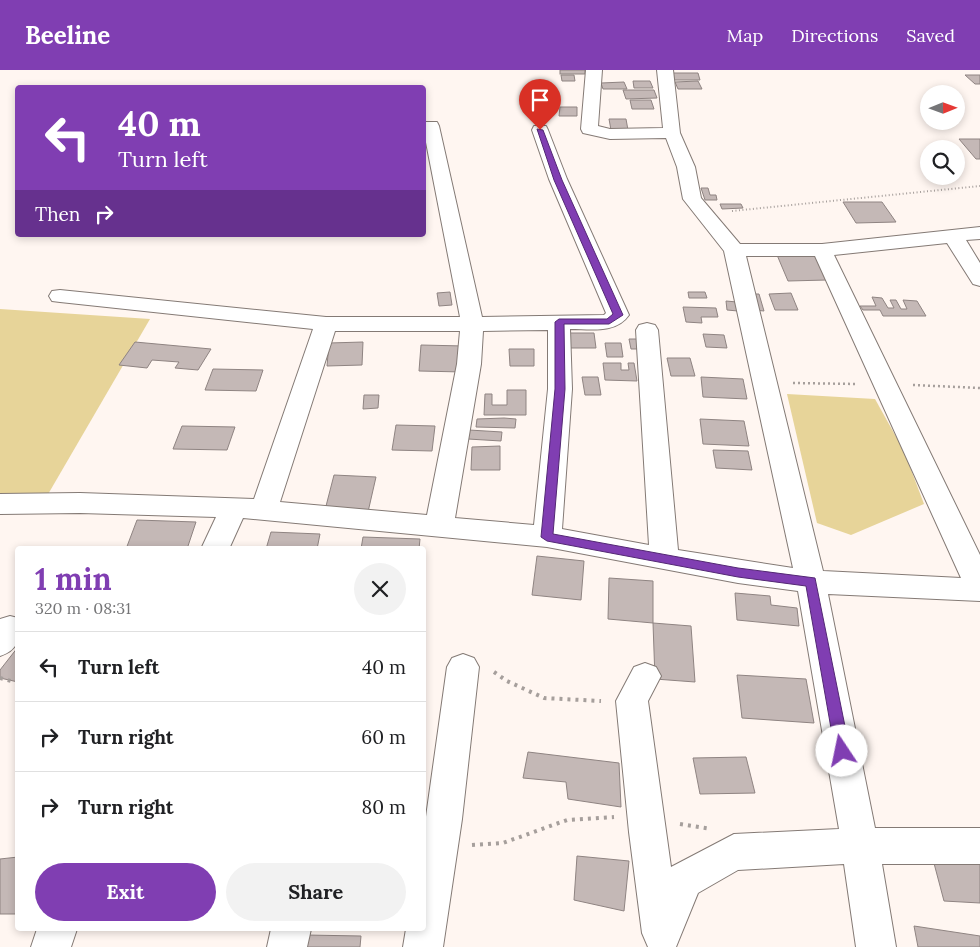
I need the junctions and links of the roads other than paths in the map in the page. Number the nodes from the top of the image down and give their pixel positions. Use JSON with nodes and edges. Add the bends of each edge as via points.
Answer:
{"nodes":[{"id":1,"x":594,"y":70,"type":"edge"},
{"id":2,"x":665,"y":70,"type":"edge"},
{"id":3,"x":431,"y":126,"type":"dead end"},
{"id":4,"x":540,"y":130,"type":"dead end"},
{"id":5,"x":672,"y":133,"type":"junction"},
{"id":6,"x":980,"y":233,"type":"edge"},
{"id":7,"x":953,"y":236,"type":"junction"},
{"id":8,"x":734,"y":250,"type":"junction"},
{"id":9,"x":822,"y":250,"type":"junction"},
{"id":10,"x":980,"y":280,"type":"edge"},
{"id":11,"x":60,"y":296,"type":"dead end"},
{"id":12,"x":559,"y":322,"type":"junction"},
{"id":13,"x":326,"y":324,"type":"junction"},
{"id":14,"x":472,"y":324,"type":"junction"},
{"id":15,"x":647,"y":330,"type":"dead end"},
{"id":16,"x":0,"y":504,"type":"edge"},
{"id":17,"x":234,"y":507,"type":"junction"},
{"id":18,"x":794,"y":509,"type":"junction"},
{"id":19,"x":264,"y":511,"type":"junction"},
{"id":20,"x":440,"y":527,"type":"junction"},
{"id":21,"x":547,"y":537,"type":"junction"},
{"id":22,"x":216,"y":546,"type":"edge"},
{"id":23,"x":664,"y":557,"type":"junction"},
{"id":24,"x":738,"y":572,"type":"junction"},
{"id":25,"x":811,"y":582,"type":"junction"},
{"id":26,"x":980,"y":588,"type":"edge"},
{"id":27,"x":463,"y":667,"type":"road end"},
{"id":28,"x":638,"y":688,"type":"road end"},
{"id":29,"x":860,"y":846,"type":"junction"},
{"id":30,"x":980,"y":846,"type":"edge"},
{"id":31,"x":426,"y":929,"type":"edge"},
{"id":32,"x":56,"y":931,"type":"edge"},
{"id":33,"x":291,"y":931,"type":"edge"},
{"id":34,"x":426,"y":931,"type":"edge"},
{"id":35,"x":663,"y":940,"type":"edge"},
{"id":36,"x":51,"y":947,"type":"edge"},
{"id":37,"x":287,"y":947,"type":"edge"},
{"id":38,"x":423,"y":947,"type":"edge"},
{"id":39,"x":876,"y":947,"type":"edge"}],
"edges":[{"from":1,"to":5,"type":"street","via":[[589,129],[610,134]]},
{"from":2,"to":5,"type":"street"},
{"from":3,"to":14,"type":"street"},
{"from":4,"to":12,"type":"street","via":[[558,180],[618,315],[609,322]]},
{"from":5,"to":8,"type":"street","via":[[686,167],[692,199]]},
{"from":6,"to":7,"type":"street"},
{"from":7,"to":9,"type":"street"},
{"from":7,"to":10,"type":"street"},
{"from":8,"to":9,"type":"street"},
{"from":8,"to":18,"type":"street"},
{"from":9,"to":26,"type":"street"},
{"from":11,"to":13,"type":"street"},
{"from":12,"to":14,"type":"street"},
{"from":12,"to":21,"type":"street","via":[[560,389]]},
{"from":13,"to":14,"type":"street"},
{"from":13,"to":19,"type":"street"},
{"from":14,"to":20,"type":"street","via":[[469,364]]},
{"from":15,"to":23,"type":"street"},
{"from":16,"to":17,"type":"street","via":[[80,502]]},
{"from":17,"to":19,"type":"street"},
{"from":17,"to":22,"type":"street"},
{"from":18,"to":24,"type":"street","via":[[788,553],[773,563]]},
{"from":18,"to":25,"type":"street"},
{"from":19,"to":20,"type":"street"},
{"from":20,"to":21,"type":"street"},
{"from":21,"to":23,"type":"street"},
{"from":23,"to":24,"type":"street"},
{"from":24,"to":25,"type":"street"},
{"from":25,"to":26,"type":"street"},
{"from":25,"to":29,"type":"street"},
{"from":27,"to":31,"type":"street"},
{"from":28,"to":35,"type":"street","via":[[647,832]]},
{"from":29,"to":30,"type":"street"},
{"from":29,"to":35,"type":"street","via":[[734,852],[684,880]]},
{"from":29,"to":39,"type":"street"},
{"from":32,"to":36,"type":"street"},
{"from":33,"to":37,"type":"street"},
{"from":34,"to":38,"type":"street"}]}
